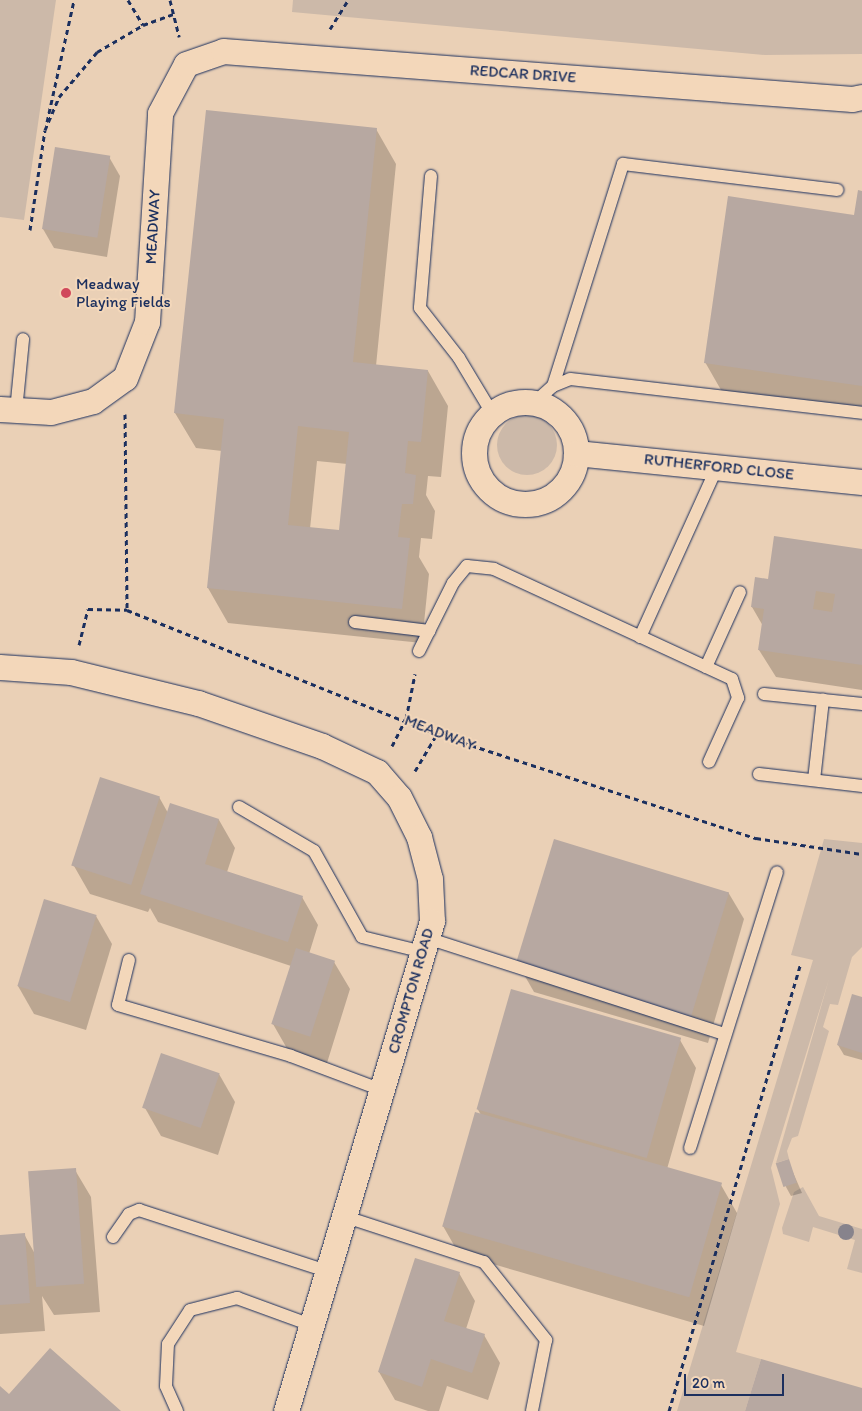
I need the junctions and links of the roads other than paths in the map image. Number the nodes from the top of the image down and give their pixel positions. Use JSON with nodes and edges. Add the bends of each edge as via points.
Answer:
{"nodes":[{"id":1,"x":186,"y":64,"type":"joint"},
{"id":2,"x":862,"y":97,"type":"edge"},
{"id":3,"x":431,"y":176,"type":"dead end"},
{"id":4,"x":837,"y":190,"type":"dead end"},
{"id":5,"x":22,"y":339,"type":"dead end"},
{"id":6,"x":553,"y":386,"type":"junction"},
{"id":7,"x":534,"y":403,"type":"junction"},
{"id":8,"x":8,"y":410,"type":"edge"},
{"id":9,"x":492,"y":413,"type":"junction"},
{"id":10,"x":862,"y":413,"type":"edge"},
{"id":11,"x":576,"y":453,"type":"junction"},
{"id":12,"x":718,"y":467,"type":"junction"},
{"id":13,"x":862,"y":482,"type":"edge"},
{"id":14,"x":740,"y":592,"type":"dead end"},
{"id":15,"x":355,"y":622,"type":"dead end"},
{"id":16,"x":429,"y":631,"type":"junction"},
{"id":17,"x":640,"y":637,"type":"junction"},
{"id":18,"x":419,"y":651,"type":"road end"},
{"id":19,"x":0,"y":667,"type":"edge"},
{"id":20,"x":706,"y":667,"type":"junction"},
{"id":21,"x":764,"y":694,"type":"dead end"},
{"id":22,"x":823,"y":700,"type":"junction"},
{"id":23,"x":862,"y":704,"type":"edge"},
{"id":24,"x":709,"y":762,"type":"dead end"},
{"id":25,"x":759,"y":774,"type":"dead end"},
{"id":26,"x":814,"y":780,"type":"junction"},
{"id":27,"x":862,"y":786,"type":"edge"},
{"id":28,"x":239,"y":807,"type":"dead end"},
{"id":29,"x":777,"y":872,"type":"dead end"},
{"id":30,"x":425,"y":945,"type":"junction"},
{"id":31,"x":129,"y":960,"type":"dead end"},
{"id":32,"x":724,"y":1034,"type":"junction"},
{"id":33,"x":382,"y":1090,"type":"junction"},
{"id":34,"x":690,"y":1148,"type":"dead end"},
{"id":35,"x":343,"y":1216,"type":"junction"},
{"id":36,"x":113,"y":1237,"type":"dead end"},
{"id":37,"x":327,"y":1271,"type":"junction"},
{"id":38,"x":311,"y":1324,"type":"junction"},
{"id":39,"x":177,"y":1411,"type":"edge"},
{"id":40,"x":286,"y":1411,"type":"edge"},
{"id":41,"x":532,"y":1411,"type":"edge"}],
"edges":[{"from":1,"to":2,"type":"street","name":"REDCAR DRIVE","via":[[223,51],[852,99]]},
{"from":1,"to":8,"type":"street","name":"MEADWAY","via":[[160,113],[147,322],[125,378],[93,401],[51,412]]},
{"from":3,"to":9,"type":"lane","via":[[420,308],[459,358]]},
{"from":4,"to":6,"type":"lane","via":[[623,164]]},
{"from":5,"to":8,"type":"lane"},
{"from":6,"to":7,"type":"lane"},
{"from":6,"to":10,"type":"lane","via":[[570,379]]},
{"from":7,"to":9,"type":"street","via":[[508,404]]},
{"from":7,"to":11,"type":"street","via":[[560,415],[571,429]]},
{"from":9,"to":11,"type":"street","via":[[481,426],[474,453],[477,471],[486,486],[500,497],[516,503],[534,503],[551,497],[564,486],[573,470]]},
{"from":11,"to":12,"type":"street","name":"RUTHERFORD CLOSE"},
{"from":12,"to":13,"type":"street","name":"RUTHERFORD CLOSE"},
{"from":12,"to":17,"type":"lane"},
{"from":14,"to":20,"type":"lane"},
{"from":15,"to":16,"type":"lane"},
{"from":16,"to":17,"type":"lane","via":[[453,583],[467,566],[494,569]]},
{"from":16,"to":18,"type":"lane"},
{"from":17,"to":20,"type":"lane"},
{"from":19,"to":30,"type":"street","name":"CROMPTON ROAD","via":[[71,672],[198,703],[322,746],[377,772],[399,797],[419,837],[430,879],[432,921]]},
{"from":20,"to":24,"type":"lane","via":[[732,679],[738,698]]},
{"from":21,"to":22,"type":"lane"},
{"from":22,"to":23,"type":"lane"},
{"from":22,"to":26,"type":"lane"},
{"from":25,"to":26,"type":"lane"},
{"from":26,"to":27,"type":"lane"},
{"from":28,"to":30,"type":"lane","via":[[314,851],[362,937]]},
{"from":29,"to":32,"type":"lane"},
{"from":30,"to":32,"type":"lane"},
{"from":30,"to":33,"type":"street","name":"CROMPTON ROAD"},
{"from":31,"to":33,"type":"lane","via":[[118,1005],[291,1056]]},
{"from":32,"to":34,"type":"lane"},
{"from":33,"to":35,"type":"street","name":"CROMPTON ROAD"},
{"from":35,"to":37,"type":"street","name":"CROMPTON ROAD"},
{"from":35,"to":41,"type":"lane","via":[[484,1262],[546,1340]]},
{"from":36,"to":37,"type":"lane","via":[[129,1214],[139,1210]]},
{"from":37,"to":38,"type":"street","name":"CROMPTON ROAD"},
{"from":38,"to":39,"type":"lane","via":[[237,1298],[190,1310],[168,1344],[166,1386]]},
{"from":38,"to":40,"type":"street","name":"CROMPTON ROAD"}]}
